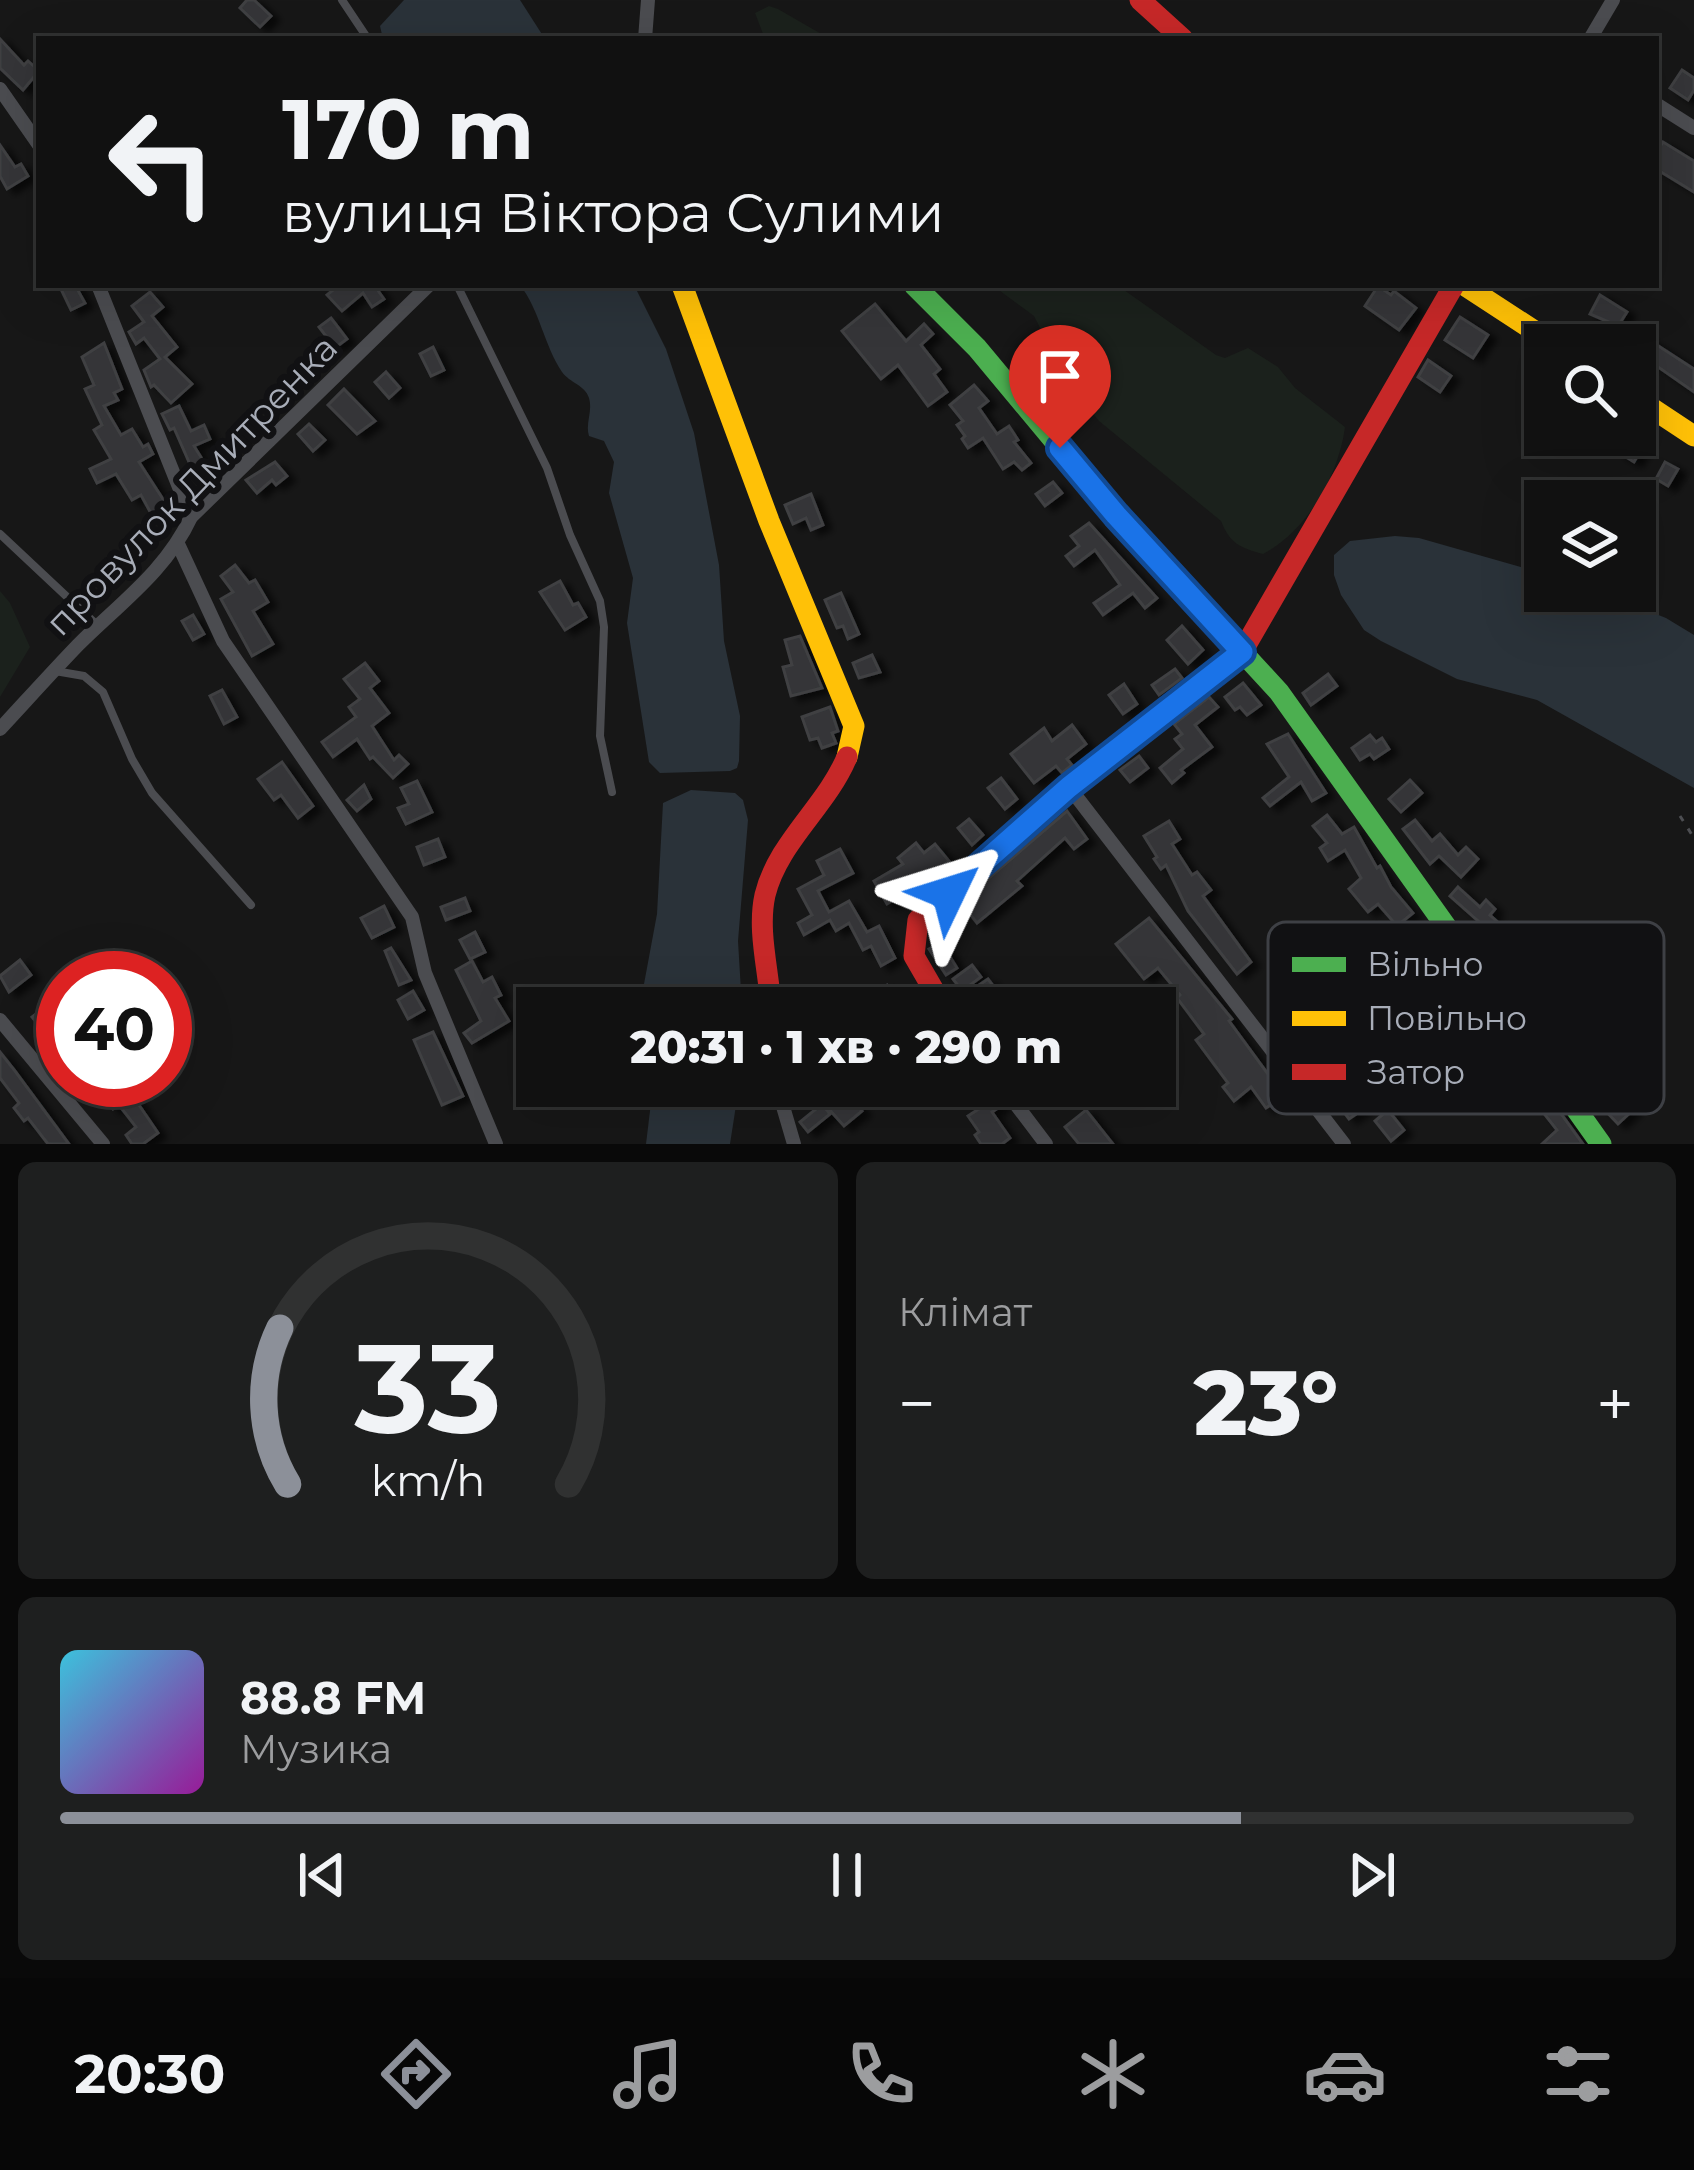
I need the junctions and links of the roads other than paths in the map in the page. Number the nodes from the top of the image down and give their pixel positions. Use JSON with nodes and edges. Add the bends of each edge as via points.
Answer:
{"nodes":[{"id":1,"x":342,"y":0,"type":"edge"},
{"id":2,"x":648,"y":0,"type":"edge"},
{"id":3,"x":1140,"y":0,"type":"edge"},
{"id":4,"x":1613,"y":0,"type":"edge"},
{"id":5,"x":366,"y":36,"type":"edge"},
{"id":6,"x":645,"y":36,"type":"edge"},
{"id":7,"x":1180,"y":36,"type":"edge"},
{"id":8,"x":1592,"y":36,"type":"edge"},
{"id":9,"x":0,"y":89,"type":"edge"},
{"id":10,"x":1659,"y":106,"type":"edge"},
{"id":11,"x":1694,"y":128,"type":"edge"},
{"id":12,"x":36,"y":142,"type":"edge"},
{"id":13,"x":99,"y":288,"type":"edge"},
{"id":14,"x":426,"y":288,"type":"edge"},
{"id":15,"x":458,"y":288,"type":"edge"},
{"id":16,"x":683,"y":288,"type":"edge"},
{"id":17,"x":917,"y":288,"type":"edge"},
{"id":18,"x":1452,"y":288,"type":"edge"},
{"id":19,"x":1470,"y":288,"type":"edge"},
{"id":20,"x":1524,"y":324,"type":"edge"},
{"id":21,"x":1656,"y":411,"type":"edge"},
{"id":22,"x":1694,"y":436,"type":"edge"},
{"id":23,"x":191,"y":517,"type":"junction"},
{"id":24,"x":0,"y":534,"type":"edge"},
{"id":25,"x":178,"y":544,"type":"junction"},
{"id":26,"x":98,"y":626,"type":"junction"},
{"id":27,"x":1242,"y":652,"type":"junction"},
{"id":28,"x":54,"y":671,"type":"junction"},
{"id":29,"x":0,"y":729,"type":"edge"},
{"id":30,"x":1069,"y":787,"type":"junction"},
{"id":31,"x":612,"y":792,"type":"dead end"},
{"id":32,"x":251,"y":905,"type":"dead end"},
{"id":33,"x":1443,"y":922,"type":"edge"},
{"id":34,"x":769,"y":987,"type":"edge"},
{"id":35,"x":930,"y":987,"type":"edge"},
{"id":36,"x":0,"y":1020,"type":"edge"},
{"id":37,"x":1268,"y":1045,"type":"edge"},
{"id":38,"x":783,"y":1107,"type":"edge"},
{"id":39,"x":1018,"y":1107,"type":"edge"},
{"id":40,"x":1321,"y":1114,"type":"edge"},
{"id":41,"x":1580,"y":1114,"type":"edge"},
{"id":42,"x":103,"y":1144,"type":"edge"},
{"id":43,"x":496,"y":1144,"type":"edge"},
{"id":44,"x":794,"y":1144,"type":"edge"},
{"id":45,"x":1046,"y":1144,"type":"edge"},
{"id":46,"x":1344,"y":1144,"type":"edge"},
{"id":47,"x":1601,"y":1144,"type":"edge"}],
"edges":[{"from":1,"to":5,"type":"lane"},
{"from":2,"to":6,"type":"street"},
{"from":3,"to":7,"type":"street"},
{"from":4,"to":8,"type":"street"},
{"from":9,"to":12,"type":"street"},
{"from":10,"to":11,"type":"street"},
{"from":13,"to":23,"type":"street"},
{"from":14,"to":23,"type":"street","name":"провулок Дмитренка"},
{"from":15,"to":31,"type":"lane","via":[[547,468],[600,601],[600,736]]},
{"from":16,"to":34,"type":"street","via":[[854,726],[853,751],[765,893]]},
{"from":17,"to":27,"type":"street"},
{"from":18,"to":27,"type":"street"},
{"from":19,"to":20,"type":"street"},
{"from":21,"to":22,"type":"street"},
{"from":23,"to":25,"type":"street","name":"провулок Дмитренка"},
{"from":24,"to":26,"type":"lane"},
{"from":25,"to":26,"type":"street","name":"провулок Дмитренка"},
{"from":25,"to":43,"type":"street","via":[[223,641],[412,917],[425,973]]},
{"from":26,"to":28,"type":"street","name":"провулок Дмитренка"},
{"from":27,"to":30,"type":"street"},
{"from":27,"to":33,"type":"street"},
{"from":28,"to":29,"type":"street","name":"провулок Дмитренка"},
{"from":28,"to":32,"type":"lane","via":[[84,676],[103,692],[152,793]]},
{"from":30,"to":35,"type":"street","via":[[918,920],[910,941]]},
{"from":30,"to":37,"type":"street"},
{"from":36,"to":42,"type":"street"},
{"from":38,"to":44,"type":"street"},
{"from":39,"to":45,"type":"street"},
{"from":40,"to":46,"type":"street"},
{"from":41,"to":47,"type":"street"}]}
